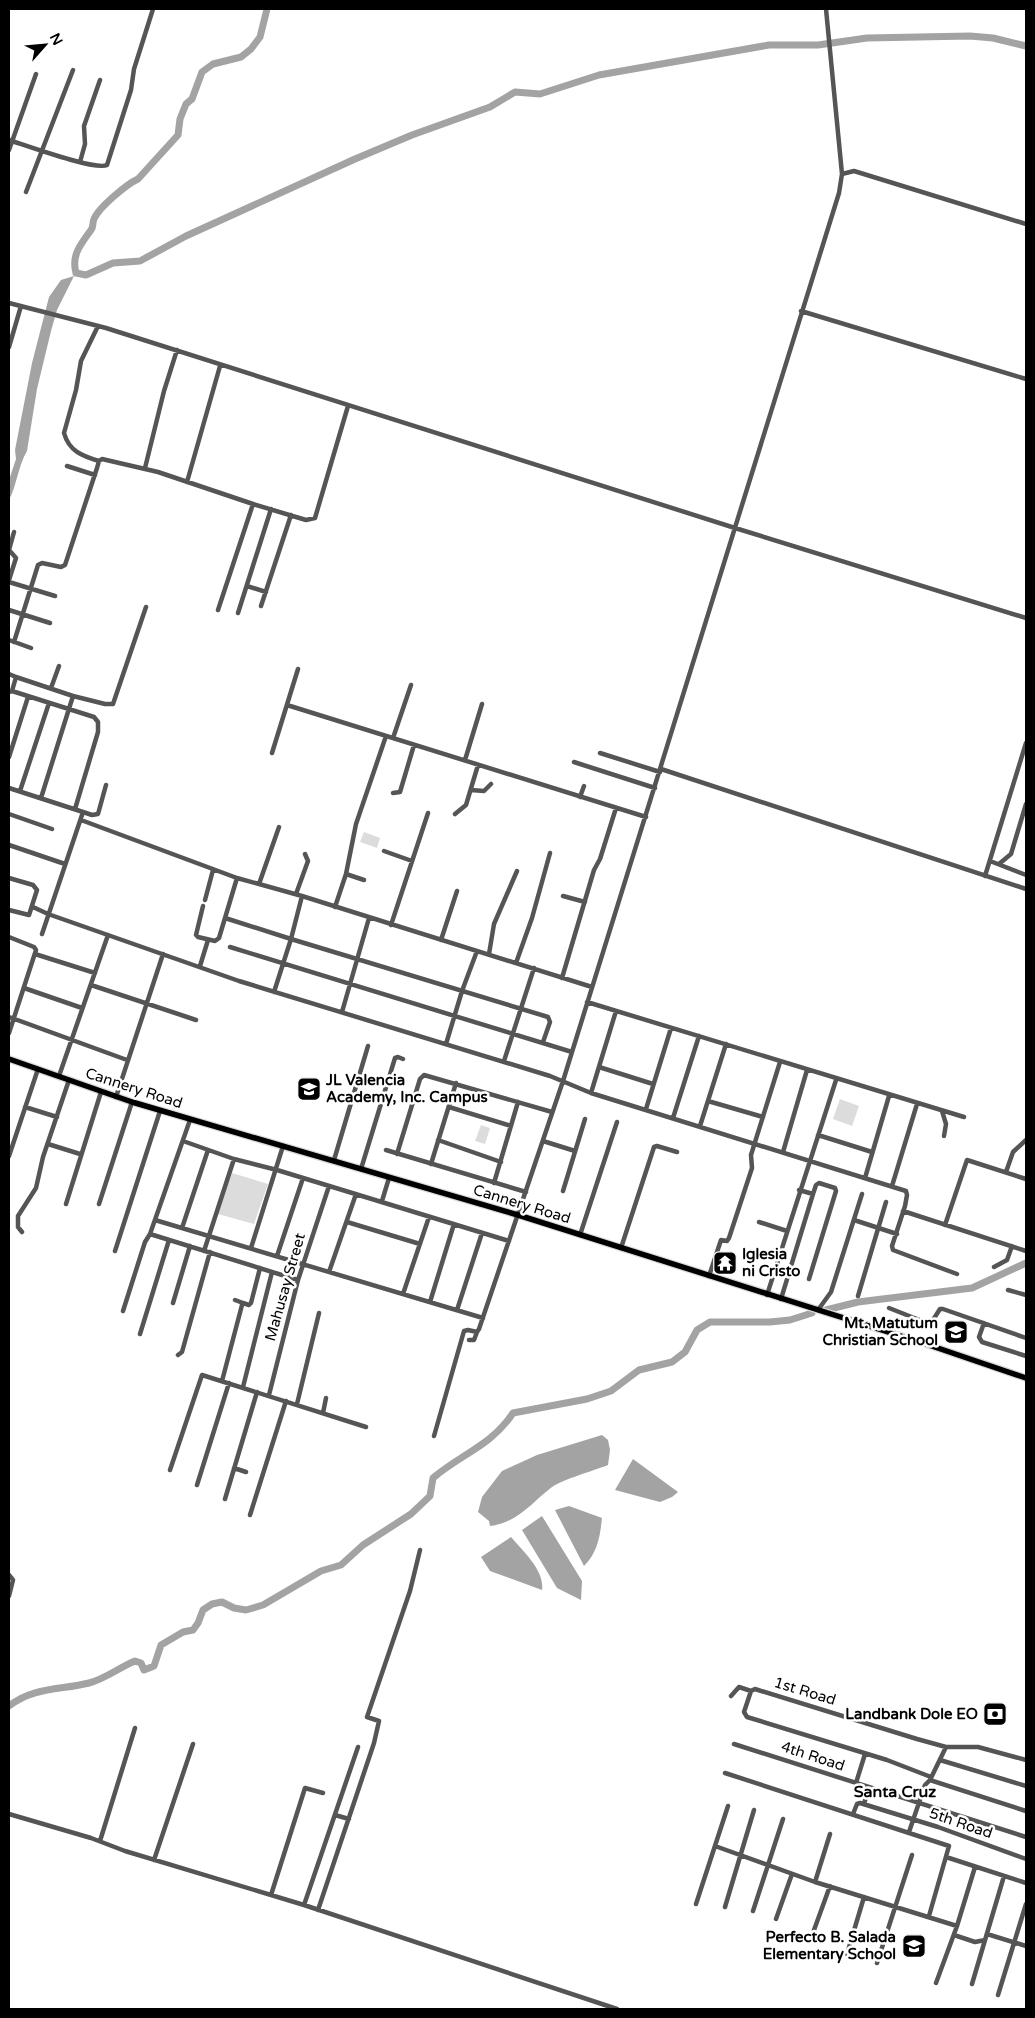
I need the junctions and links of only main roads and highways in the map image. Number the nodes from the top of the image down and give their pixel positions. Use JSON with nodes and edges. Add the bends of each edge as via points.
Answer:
{"nodes":[{"id":1,"x":9,"y":1059,"type":"edge"},
{"id":2,"x":1026,"y":1378,"type":"edge"}],
"edges":[{"from":1,"to":2,"type":"main road","name":"Cannery Road","via":[[160,1111],[580,1235]]}]}
